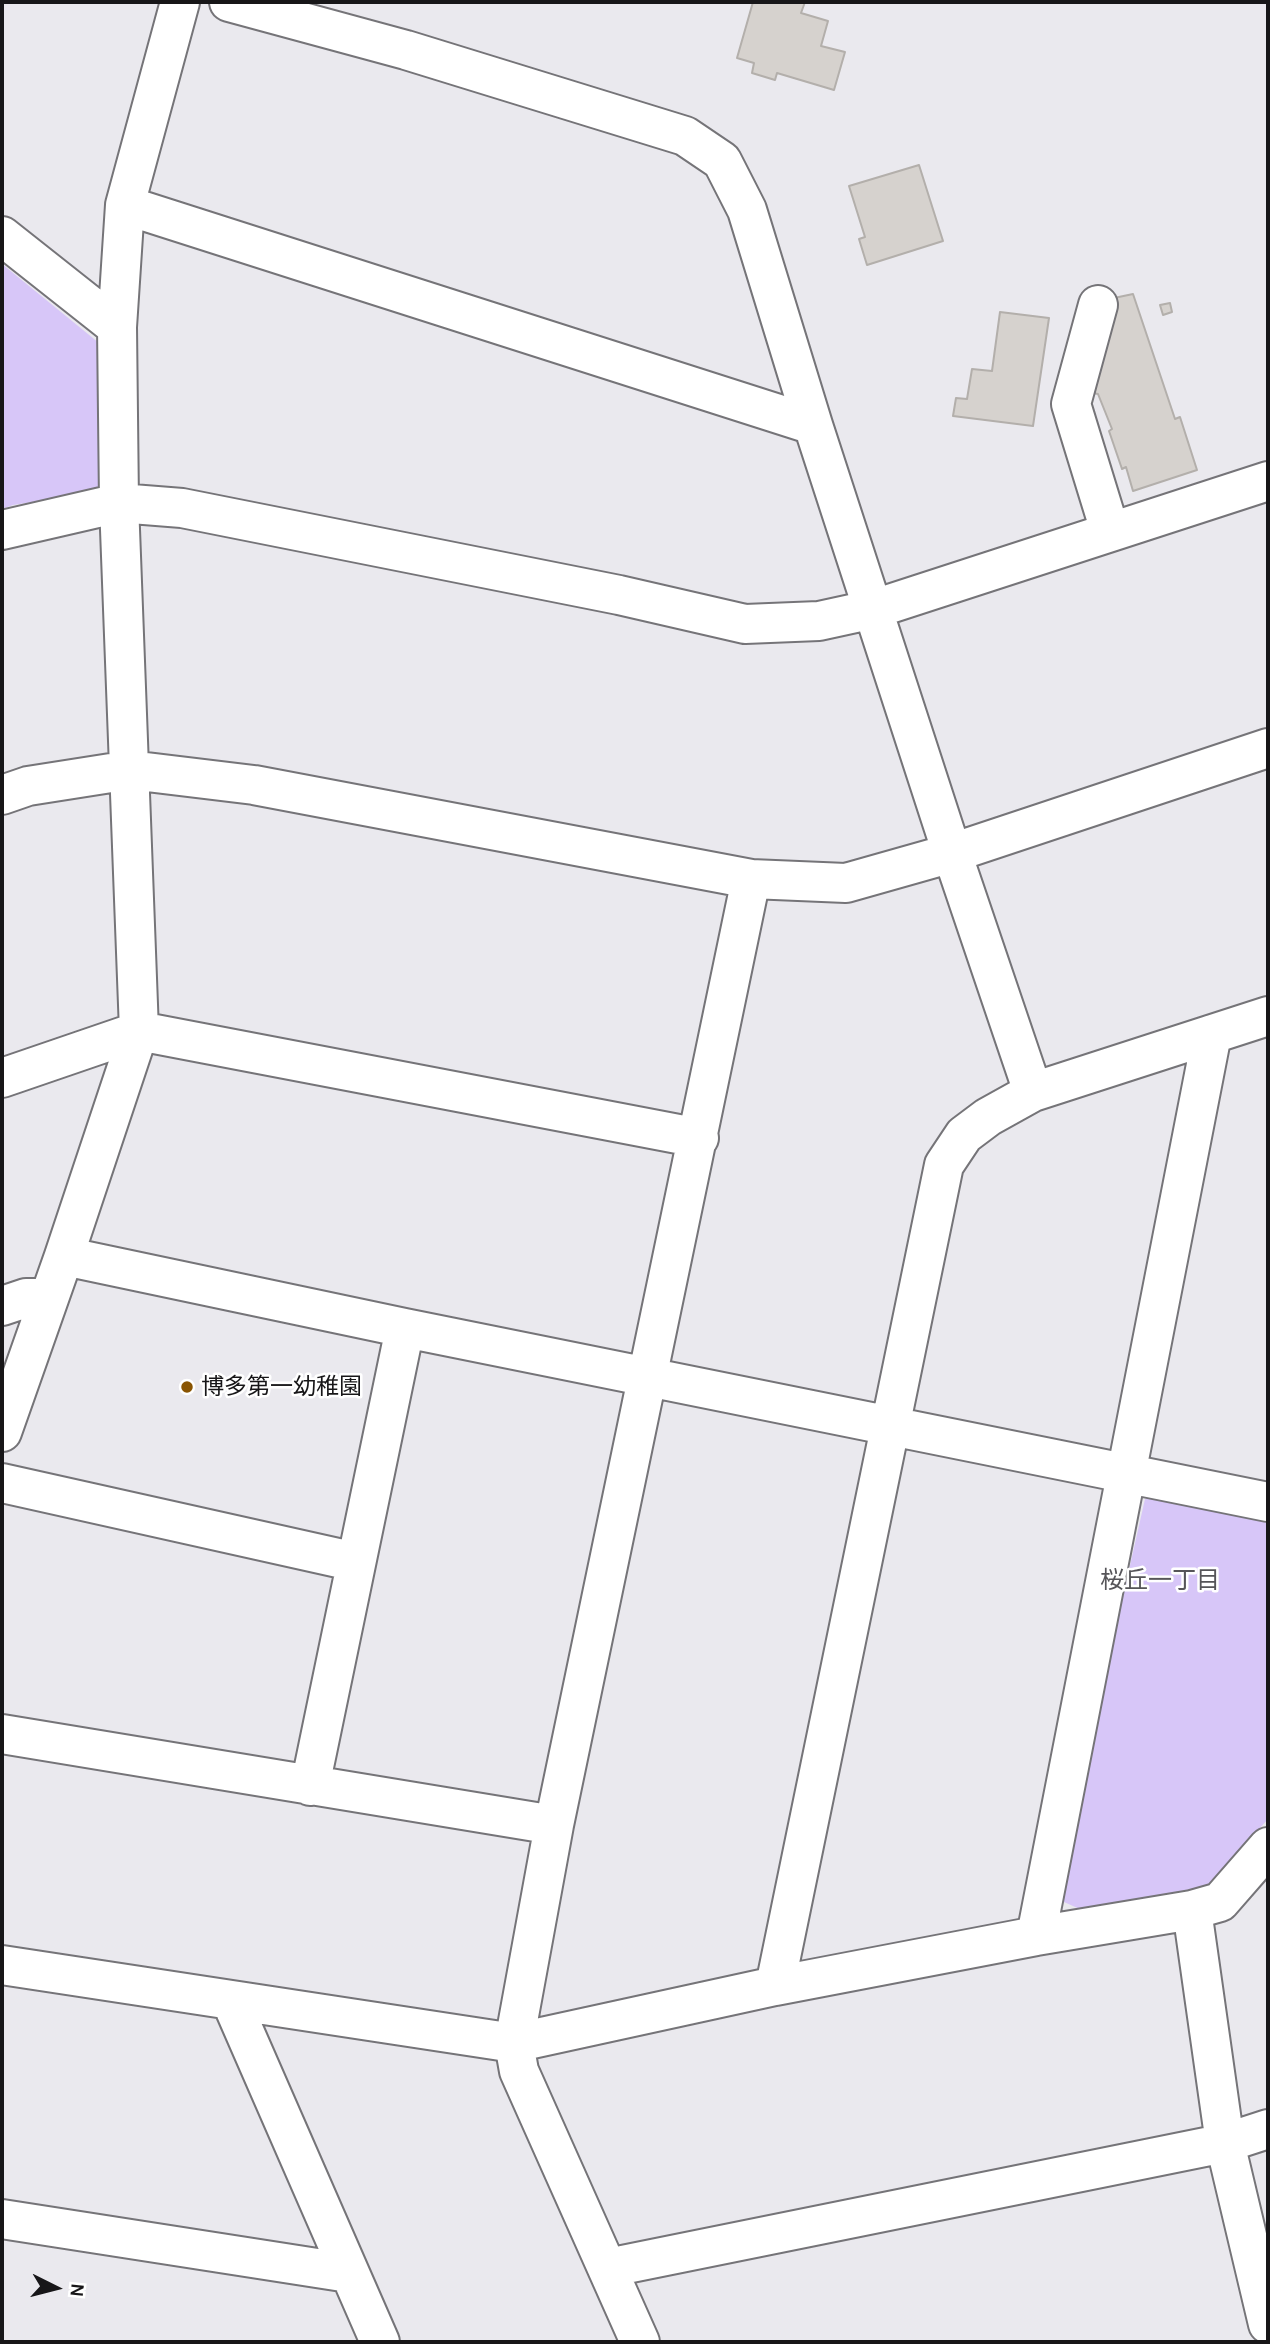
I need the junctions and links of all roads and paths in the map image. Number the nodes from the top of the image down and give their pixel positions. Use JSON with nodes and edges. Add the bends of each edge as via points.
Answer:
{"nodes":[{"id":1,"x":180,"y":2,"type":"edge"},
{"id":2,"x":229,"y":2,"type":"edge"},
{"id":3,"x":125,"y":205,"type":"junction"},
{"id":4,"x":2,"y":236,"type":"edge"},
{"id":5,"x":1098,"y":305,"type":"dead end"},
{"id":6,"x":117,"y":327,"type":"junction"},
{"id":7,"x":813,"y":425,"type":"junction"},
{"id":8,"x":1268,"y":481,"type":"edge"},
{"id":9,"x":119,"y":503,"type":"junction"},
{"id":10,"x":2,"y":530,"type":"edge"},
{"id":11,"x":1110,"y":531,"type":"junction"},
{"id":12,"x":874,"y":609,"type":"junction"},
{"id":13,"x":1268,"y":748,"type":"edge"},
{"id":14,"x":130,"y":770,"type":"junction"},
{"id":15,"x":2,"y":795,"type":"edge"},
{"id":16,"x":952,"y":853,"type":"junction"},
{"id":17,"x":751,"y":879,"type":"junction"},
{"id":18,"x":1268,"y":1016,"type":"edge"},
{"id":19,"x":139,"y":1031,"type":"junction"},
{"id":20,"x":1212,"y":1034,"type":"junction"},
{"id":21,"x":2,"y":1078,"type":"edge"},
{"id":22,"x":1033,"y":1092,"type":"junction"},
{"id":23,"x":699,"y":1138,"type":"junction"},
{"id":24,"x":64,"y":1256,"type":"junction"},
{"id":25,"x":49,"y":1298,"type":"junction"},
{"id":26,"x":2,"y":1307,"type":"edge"},
{"id":27,"x":405,"y":1328,"type":"junction"},
{"id":28,"x":649,"y":1376,"type":"junction"},
{"id":29,"x":888,"y":1426,"type":"junction"},
{"id":30,"x":2,"y":1432,"type":"edge"},
{"id":31,"x":1127,"y":1473,"type":"junction"},
{"id":32,"x":2,"y":1483,"type":"edge"},
{"id":33,"x":1268,"y":1502,"type":"edge"},
{"id":34,"x":356,"y":1562,"type":"junction"},
{"id":35,"x":2,"y":1734,"type":"edge"},
{"id":36,"x":310,"y":1786,"type":"junction"},
{"id":37,"x":554,"y":1825,"type":"junction"},
{"id":38,"x":1268,"y":1847,"type":"edge"},
{"id":39,"x":1192,"y":1910,"type":"junction"},
{"id":40,"x":1036,"y":1936,"type":"junction"},
{"id":41,"x":2,"y":1965,"type":"edge"},
{"id":42,"x":775,"y":1986,"type":"junction"},
{"id":43,"x":231,"y":2001,"type":"junction"},
{"id":44,"x":514,"y":2043,"type":"junction"},
{"id":45,"x":1268,"y":2129,"type":"edge"},
{"id":46,"x":1225,"y":2143,"type":"junction"},
{"id":47,"x":2,"y":2219,"type":"edge"},
{"id":48,"x":607,"y":2268,"type":"junction"},
{"id":49,"x":349,"y":2273,"type":"junction"},
{"id":50,"x":1268,"y":2324,"type":"edge"},
{"id":51,"x":380,"y":2342,"type":"edge"},
{"id":52,"x":640,"y":2342,"type":"edge"}],
"edges":[{"from":1,"to":3,"type":"street"},
{"from":2,"to":7,"type":"street","via":[[406,50],[685,136],[722,161],[747,210]]},
{"from":3,"to":6,"type":"street"},
{"from":3,"to":7,"type":"street"},
{"from":4,"to":6,"type":"street"},
{"from":5,"to":11,"type":"street","via":[[1071,404]]},
{"from":6,"to":9,"type":"street"},
{"from":7,"to":12,"type":"street"},
{"from":8,"to":11,"type":"street"},
{"from":9,"to":10,"type":"street"},
{"from":9,"to":12,"type":"street","via":[[182,508],[745,624],[819,621]]},
{"from":9,"to":14,"type":"street"},
{"from":11,"to":12,"type":"street"},
{"from":12,"to":16,"type":"street"},
{"from":13,"to":16,"type":"street"},
{"from":14,"to":15,"type":"street","via":[[28,786]]},
{"from":14,"to":17,"type":"street","via":[[254,785]]},
{"from":14,"to":19,"type":"street"},
{"from":16,"to":17,"type":"street","via":[[846,883]]},
{"from":16,"to":22,"type":"street"},
{"from":17,"to":23,"type":"street"},
{"from":18,"to":20,"type":"street"},
{"from":19,"to":21,"type":"street"},
{"from":19,"to":23,"type":"street"},
{"from":19,"to":24,"type":"street"},
{"from":20,"to":22,"type":"street"},
{"from":20,"to":31,"type":"street"},
{"from":22,"to":29,"type":"street","via":[[964,1135],[944,1165]]},
{"from":23,"to":28,"type":"street"},
{"from":24,"to":25,"type":"street"},
{"from":24,"to":27,"type":"street"},
{"from":25,"to":26,"type":"street","via":[[26,1298]]},
{"from":25,"to":30,"type":"street"},
{"from":27,"to":28,"type":"street"},
{"from":27,"to":34,"type":"street"},
{"from":28,"to":29,"type":"street"},
{"from":28,"to":37,"type":"street"},
{"from":29,"to":31,"type":"street"},
{"from":29,"to":42,"type":"street"},
{"from":31,"to":33,"type":"street"},
{"from":31,"to":40,"type":"street"},
{"from":32,"to":34,"type":"street"},
{"from":34,"to":36,"type":"street"},
{"from":35,"to":36,"type":"street"},
{"from":36,"to":37,"type":"street"},
{"from":37,"to":44,"type":"street"},
{"from":38,"to":39,"type":"street","via":[[1220,1902]]},
{"from":39,"to":40,"type":"street"},
{"from":39,"to":46,"type":"street"},
{"from":40,"to":42,"type":"street"},
{"from":41,"to":43,"type":"street"},
{"from":42,"to":44,"type":"street"},
{"from":43,"to":44,"type":"street"},
{"from":43,"to":49,"type":"street"},
{"from":44,"to":48,"type":"street","via":[[519,2071]]},
{"from":45,"to":46,"type":"street"},
{"from":46,"to":48,"type":"street"},
{"from":46,"to":50,"type":"street"},
{"from":47,"to":49,"type":"street"},
{"from":48,"to":52,"type":"street"},
{"from":49,"to":51,"type":"street"}]}
